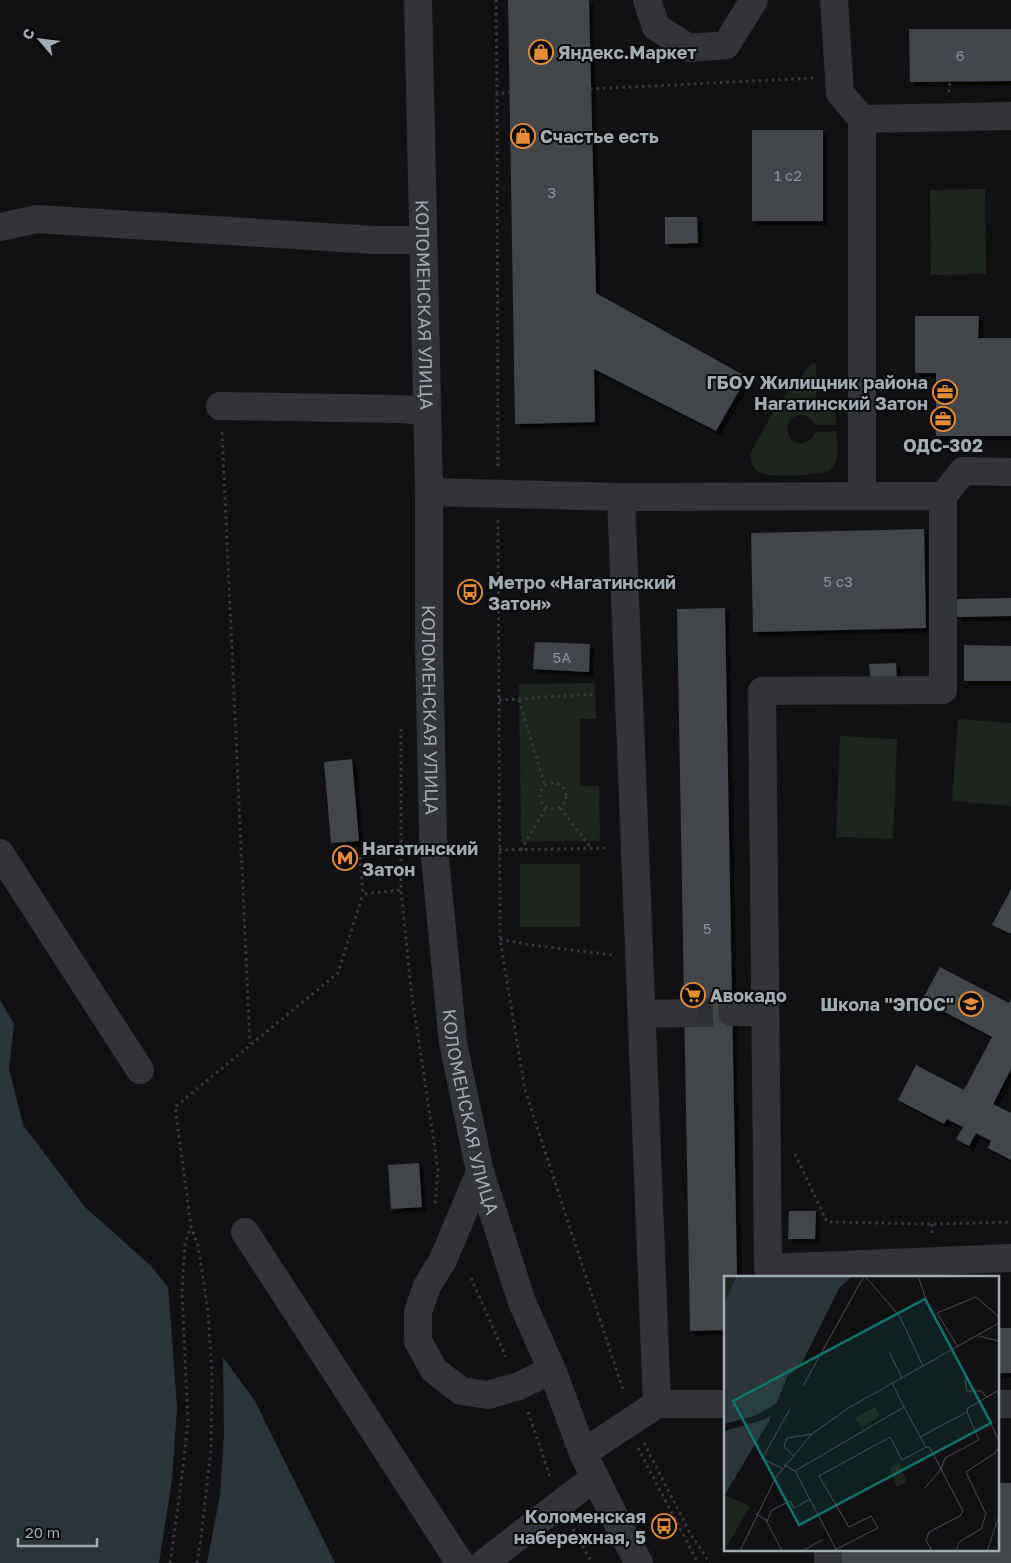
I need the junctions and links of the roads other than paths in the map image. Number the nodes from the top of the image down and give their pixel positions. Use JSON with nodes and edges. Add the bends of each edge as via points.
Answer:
{"nodes":[{"id":1,"x":418,"y":0,"type":"edge"},
{"id":2,"x":647,"y":0,"type":"edge"},
{"id":3,"x":754,"y":0,"type":"edge"},
{"id":4,"x":834,"y":0,"type":"edge"},
{"id":5,"x":1011,"y":116,"type":"edge"},
{"id":6,"x":862,"y":119,"type":"junction"},
{"id":7,"x":0,"y":227,"type":"edge"},
{"id":8,"x":423,"y":240,"type":"junction"},
{"id":9,"x":220,"y":406,"type":"road end"},
{"id":10,"x":427,"y":411,"type":"junction"},
{"id":11,"x":1011,"y":472,"type":"edge"},
{"id":12,"x":429,"y":492,"type":"junction"},
{"id":13,"x":862,"y":496,"type":"junction"},
{"id":14,"x":943,"y":496,"type":"junction"},
{"id":15,"x":621,"y":497,"type":"junction"},
{"id":16,"x":0,"y":853,"type":"edge"},
{"id":17,"x":732,"y":1012,"type":"tunnel mouth"},
{"id":18,"x":765,"y":1012,"type":"junction"},
{"id":19,"x":685,"y":1013,"type":"tunnel mouth"},
{"id":20,"x":642,"y":1014,"type":"junction"},
{"id":21,"x":140,"y":1070,"type":"dead end"},
{"id":22,"x":480,"y":1172,"type":"junction"},
{"id":23,"x":245,"y":1232,"type":"dead end"},
{"id":24,"x":1011,"y":1258,"type":"edge"},
{"id":25,"x":552,"y":1370,"type":"junction"},
{"id":26,"x":657,"y":1404,"type":"junction"},
{"id":27,"x":724,"y":1404,"type":"edge"},
{"id":28,"x":998,"y":1404,"type":"edge"},
{"id":29,"x":1011,"y":1404,"type":"edge"},
{"id":30,"x":583,"y":1453,"type":"junction"},
{"id":31,"x":595,"y":1477,"type":"junction"},
{"id":32,"x":828,"y":1550,"type":"edge"},
{"id":33,"x":460,"y":1563,"type":"edge"},
{"id":34,"x":484,"y":1563,"type":"edge"},
{"id":35,"x":639,"y":1563,"type":"edge"},
{"id":36,"x":828,"y":1563,"type":"edge"}],
"edges":[{"from":1,"to":8,"type":"street","name":"КОЛОМЕНСКАЯ УЛИЦА"},
{"from":2,"to":3,"type":"street","via":[[656,26],[690,48],[726,45]]},
{"from":4,"to":6,"type":"street","via":[[840,94]]},
{"from":5,"to":6,"type":"street"},
{"from":6,"to":13,"type":"street"},
{"from":7,"to":8,"type":"street","via":[[37,219],[375,240]]},
{"from":8,"to":10,"type":"street","name":"КОЛОМЕНСКАЯ УЛИЦА"},
{"from":9,"to":10,"type":"street"},
{"from":10,"to":12,"type":"street","name":"КОЛОМЕНСКАЯ УЛИЦА"},
{"from":11,"to":14,"type":"street","via":[[963,471]]},
{"from":12,"to":15,"type":"street"},
{"from":12,"to":22,"type":"street","name":"КОЛОМЕНСКАЯ УЛИЦА","via":[[433,837],[452,1043]]},
{"from":13,"to":14,"type":"street"},
{"from":13,"to":15,"type":"street"},
{"from":14,"to":18,"type":"street","via":[[943,690],[762,691]]},
{"from":15,"to":20,"type":"street"},
{"from":16,"to":21,"type":"street"},
{"from":17,"to":18,"type":"street"},
{"from":18,"to":24,"type":"street","via":[[768,1268]]},
{"from":19,"to":20,"type":"street"},
{"from":20,"to":26,"type":"street"},
{"from":22,"to":25,"type":"street","name":"КОЛОМЕНСКАЯ УЛИЦА","via":[[522,1302]]},
{"from":22,"to":25,"type":"street","via":[[443,1260],[427,1286],[418,1312],[418,1340],[434,1370],[461,1391],[488,1395],[519,1386]]},
{"from":23,"to":33,"type":"street"},
{"from":25,"to":30,"type":"street","name":"КОЛОМЕНСКАЯ УЛИЦА"},
{"from":26,"to":27,"type":"street"},
{"from":26,"to":30,"type":"street"},
{"from":28,"to":29,"type":"street"},
{"from":30,"to":31,"type":"street","name":"КОЛОМЕНСКАЯ УЛИЦА"},
{"from":31,"to":34,"type":"street"},
{"from":31,"to":35,"type":"street","name":"КОЛОМЕНСКАЯ УЛИЦА"},
{"from":32,"to":36,"type":"street"}]}
